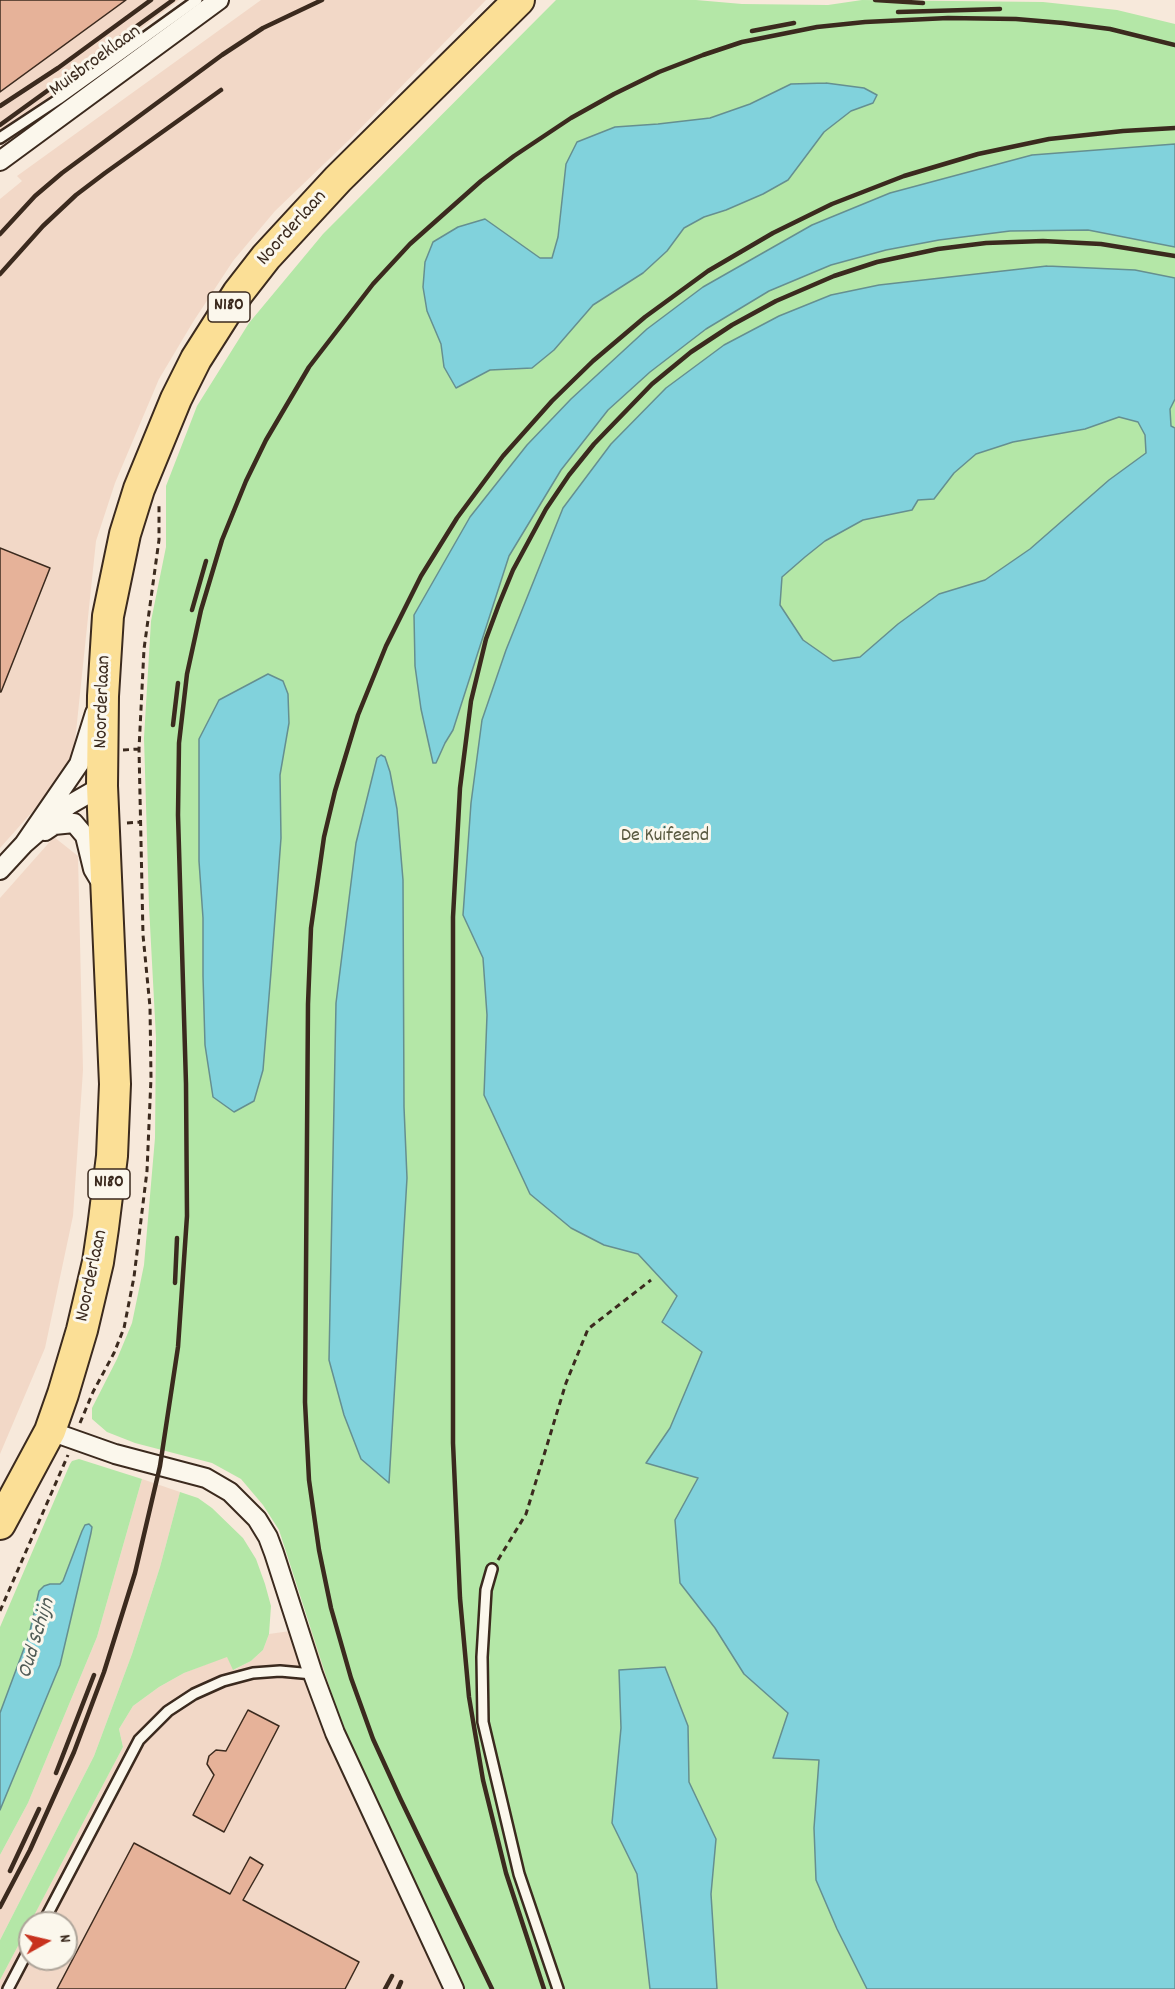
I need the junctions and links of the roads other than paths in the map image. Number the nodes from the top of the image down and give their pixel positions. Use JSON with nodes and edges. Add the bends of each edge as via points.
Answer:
{"nodes":[{"id":1,"x":197,"y":0,"type":"edge"},
{"id":2,"x":219,"y":0,"type":"edge"},
{"id":3,"x":516,"y":3,"type":"edge"},
{"id":4,"x":0,"y":138,"type":"edge"},
{"id":5,"x":0,"y":161,"type":"edge"},
{"id":6,"x":103,"y":696,"type":"junction"},
{"id":7,"x":102,"y":786,"type":"junction"},
{"id":8,"x":24,"y":844,"type":"junction"},
{"id":9,"x":0,"y":870,"type":"edge"},
{"id":10,"x":107,"y":891,"type":"junction"},
{"id":11,"x":62,"y":1435,"type":"junction"},
{"id":12,"x":0,"y":1524,"type":"edge"},
{"id":13,"x":492,"y":1569,"type":"road end"},
{"id":14,"x":313,"y":1674,"type":"junction"},
{"id":15,"x":49,"y":1911,"type":"edge"},
{"id":16,"x":18,"y":1970,"type":"edge"},
{"id":17,"x":8,"y":1989,"type":"edge"},
{"id":18,"x":454,"y":1989,"type":"edge"},
{"id":19,"x":558,"y":1989,"type":"edge"}],
"edges":[{"from":1,"to":4,"type":"lane"},
{"from":2,"to":5,"type":"street","name":"Muisbroeklaan"},
{"from":3,"to":6,"type":"main road","name":"Noorderlaan","number":"N180","via":[[297,221],[238,293],[196,359],[139,489],[125,534],[108,616]]},
{"from":6,"to":7,"type":"main road","name":"Noorderlaan","number":"N180"},
{"from":6,"to":8,"type":"street","via":[[79,764]]},
{"from":7,"to":8,"type":"street","via":[[69,805]]},
{"from":7,"to":10,"type":"main road","name":"Noorderlaan","number":"N180"},
{"from":8,"to":9,"type":"street"},
{"from":8,"to":10,"type":"street","via":[[54,825],[74,823],[85,836],[93,868]]},
{"from":10,"to":11,"type":"main road","name":"Noorderlaan","number":"N180","via":[[115,1084],[112,1156],[98,1262],[74,1359]]},
{"from":11,"to":12,"type":"main road","name":"Noorderlaan","number":"N180"},
{"from":11,"to":14,"type":"street","via":[[115,1454],[206,1478],[238,1498],[268,1537]]},
{"from":13,"to":19,"type":"lane","via":[[486,1590],[483,1722],[519,1874]]},
{"from":14,"to":15,"type":"lane","via":[[253,1673],[223,1681],[168,1711],[139,1740]]},
{"from":14,"to":18,"type":"street","via":[[335,1732]]},
{"from":16,"to":17,"type":"lane"}]}
